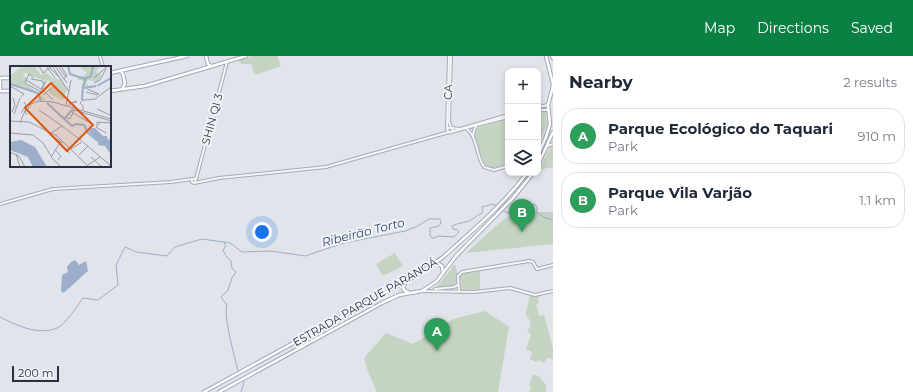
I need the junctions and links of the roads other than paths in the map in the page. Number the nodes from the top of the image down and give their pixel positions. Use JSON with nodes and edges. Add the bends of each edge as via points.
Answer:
{"nodes":[{"id":1,"x":100,"y":56,"type":"edge"},
{"id":2,"x":187,"y":56,"type":"edge"},
{"id":3,"x":206,"y":56,"type":"edge"},
{"id":4,"x":242,"y":56,"type":"edge"},
{"id":5,"x":246,"y":56,"type":"edge"},
{"id":6,"x":450,"y":56,"type":"edge"},
{"id":7,"x":546,"y":56,"type":"edge"},
{"id":8,"x":227,"y":62,"type":"junction"},
{"id":9,"x":223,"y":63,"type":"junction"},
{"id":10,"x":103,"y":66,"type":"edge"},
{"id":11,"x":212,"y":66,"type":"junction"},
{"id":12,"x":225,"y":67,"type":"junction"},
{"id":13,"x":121,"y":70,"type":"junction"},
{"id":14,"x":111,"y":73,"type":"edge"},
{"id":15,"x":10,"y":78,"type":"edge"},
{"id":16,"x":0,"y":79,"type":"edge"},
{"id":17,"x":0,"y":90,"type":"edge"},
{"id":18,"x":122,"y":90,"type":"junction"},
{"id":19,"x":10,"y":91,"type":"edge"},
{"id":20,"x":111,"y":91,"type":"edge"},
{"id":21,"x":552,"y":94,"type":"edge"},
{"id":22,"x":548,"y":104,"type":"junction"},
{"id":23,"x":541,"y":107,"type":"edge"},
{"id":24,"x":541,"y":109,"type":"edge"},
{"id":25,"x":548,"y":110,"type":"junction"},
{"id":26,"x":505,"y":117,"type":"edge"},
{"id":27,"x":505,"y":117,"type":"edge"},
{"id":28,"x":549,"y":117,"type":"junction"},
{"id":29,"x":553,"y":119,"type":"edge"},
{"id":30,"x":476,"y":126,"type":"junction"},
{"id":31,"x":451,"y":128,"type":"junction"},
{"id":32,"x":447,"y":129,"type":"junction"},
{"id":33,"x":467,"y":129,"type":"junction"},
{"id":34,"x":450,"y":132,"type":"junction"},
{"id":35,"x":553,"y":132,"type":"edge"},
{"id":36,"x":439,"y":135,"type":"junction"},
{"id":37,"x":552,"y":136,"type":"junction"},
{"id":38,"x":473,"y":137,"type":"junction"},
{"id":39,"x":553,"y":140,"type":"edge"},
{"id":40,"x":553,"y":144,"type":"edge"},
{"id":41,"x":547,"y":146,"type":"junction"},
{"id":42,"x":541,"y":147,"type":"edge"},
{"id":43,"x":541,"y":159,"type":"edge"},
{"id":44,"x":505,"y":167,"type":"edge"},
{"id":45,"x":524,"y":176,"type":"edge"},
{"id":46,"x":531,"y":176,"type":"edge"},
{"id":47,"x":194,"y":180,"type":"junction"},
{"id":48,"x":0,"y":204,"type":"edge"},
{"id":49,"x":435,"y":264,"type":"junction"},
{"id":50,"x":553,"y":265,"type":"edge"},
{"id":51,"x":442,"y":274,"type":"junction"},
{"id":52,"x":410,"y":279,"type":"junction"},
{"id":53,"x":437,"y":281,"type":"junction"},
{"id":54,"x":458,"y":285,"type":"junction"},
{"id":55,"x":436,"y":290,"type":"junction"},
{"id":56,"x":422,"y":291,"type":"junction"},
{"id":57,"x":459,"y":292,"type":"junction"},
{"id":58,"x":553,"y":292,"type":"edge"},
{"id":59,"x":412,"y":293,"type":"junction"},
{"id":60,"x":330,"y":322,"type":"junction"},
{"id":61,"x":333,"y":329,"type":"junction"},
{"id":62,"x":274,"y":354,"type":"junction"},
{"id":63,"x":276,"y":360,"type":"junction"},
{"id":64,"x":204,"y":392,"type":"edge"},
{"id":65,"x":219,"y":392,"type":"edge"}],
"edges":[{"from":1,"to":10,"type":"street"},
{"from":2,"to":13,"type":"main road"},
{"from":3,"to":11,"type":"main road","via":[[208,64]]},
{"from":4,"to":5,"type":"main road"},
{"from":4,"to":8,"type":"main road"},
{"from":6,"to":31,"type":"street","name":"CA"},
{"from":6,"to":32,"type":"street","name":"CA"},
{"from":7,"to":21,"type":"main road","via":[[553,86]]},
{"from":8,"to":9,"type":"main road"},
{"from":8,"to":12,"type":"street","name":"SHIN QI 3"},
{"from":9,"to":11,"type":"main road"},
{"from":9,"to":12,"type":"street"},
{"from":11,"to":18,"type":"main road","via":[[145,86]]},
{"from":12,"to":47,"type":"street","name":"SHIN QI 3"},
{"from":13,"to":14,"type":"main road"},
{"from":13,"to":18,"type":"main road","via":[[125,84]]},
{"from":15,"to":16,"type":"main road"},
{"from":16,"to":17,"type":"main road"},
{"from":17,"to":19,"type":"main road"},
{"from":18,"to":20,"type":"main road"},
{"from":21,"to":22,"type":"main road"},
{"from":22,"to":23,"type":"street"},
{"from":22,"to":25,"type":"main road"},
{"from":24,"to":25,"type":"street"},
{"from":25,"to":28,"type":"main road"},
{"from":26,"to":31,"type":"street"},
{"from":27,"to":30,"type":"street"},
{"from":28,"to":29,"type":"main road"},
{"from":28,"to":42,"type":"main road","via":[[549,126]]},
{"from":30,"to":33,"type":"street"},
{"from":30,"to":38,"type":"street"},
{"from":31,"to":32,"type":"street"},
{"from":31,"to":34,"type":"street","name":"CA"},
{"from":32,"to":34,"type":"street"},
{"from":32,"to":36,"type":"street"},
{"from":33,"to":34,"type":"street"},
{"from":33,"to":38,"type":"street"},
{"from":34,"to":36,"type":"street"},
{"from":35,"to":37,"type":"main road"},
{"from":36,"to":47,"type":"street","via":[[326,167]]},
{"from":37,"to":39,"type":"street"},
{"from":37,"to":41,"type":"main road"},
{"from":38,"to":44,"type":"street","via":[[484,167],[494,170]]},
{"from":40,"to":41,"type":"street"},
{"from":41,"to":43,"type":"main road"},
{"from":45,"to":49,"type":"main road","name":"ESTRADA PARQUE PARANOÁ","via":[[501,203]]},
{"from":46,"to":51,"type":"main road","name":"ESTRADA PARQUE PARANOÁ","via":[[520,191],[456,256]]},
{"from":47,"to":48,"type":"street","via":[[53,189]]},
{"from":49,"to":51,"type":"main road","via":[[442,266]]},
{"from":49,"to":52,"type":"main road","name":"ESTRADA PARQUE PARANOÁ"},
{"from":50,"to":54,"type":"street","via":[[537,269],[534,262],[529,261],[462,272],[459,274]]},
{"from":51,"to":53,"type":"main road","name":"ESTRADA PARQUE PARANOÁ"},
{"from":52,"to":59,"type":"main road","via":[[403,288],[406,292]]},
{"from":52,"to":60,"type":"main road","name":"ESTRADA PARQUE PARANOÁ"},
{"from":53,"to":55,"type":"street"},
{"from":53,"to":56,"type":"main road","name":"ESTRADA PARQUE PARANOÁ"},
{"from":54,"to":55,"type":"street"},
{"from":54,"to":57,"type":"street"},
{"from":55,"to":56,"type":"street"},
{"from":55,"to":57,"type":"street"},
{"from":56,"to":59,"type":"main road","name":"ESTRADA PARQUE PARANOÁ"},
{"from":57,"to":58,"type":"street","via":[[507,288],[535,295]]},
{"from":59,"to":61,"type":"main road","name":"ESTRADA PARQUE PARANOÁ","via":[[390,299]]},
{"from":60,"to":61,"type":"main road","via":[[334,326]]},
{"from":60,"to":62,"type":"main road","name":"ESTRADA PARQUE PARANOÁ"},
{"from":61,"to":63,"type":"main road","name":"ESTRADA PARQUE PARANOÁ"},
{"from":62,"to":63,"type":"main road","via":[[272,358]]},
{"from":62,"to":64,"type":"main road","name":"ESTRADA PARQUE PARANOÁ"},
{"from":63,"to":65,"type":"main road","name":"ESTRADA PARQUE PARANOÁ"}]}
